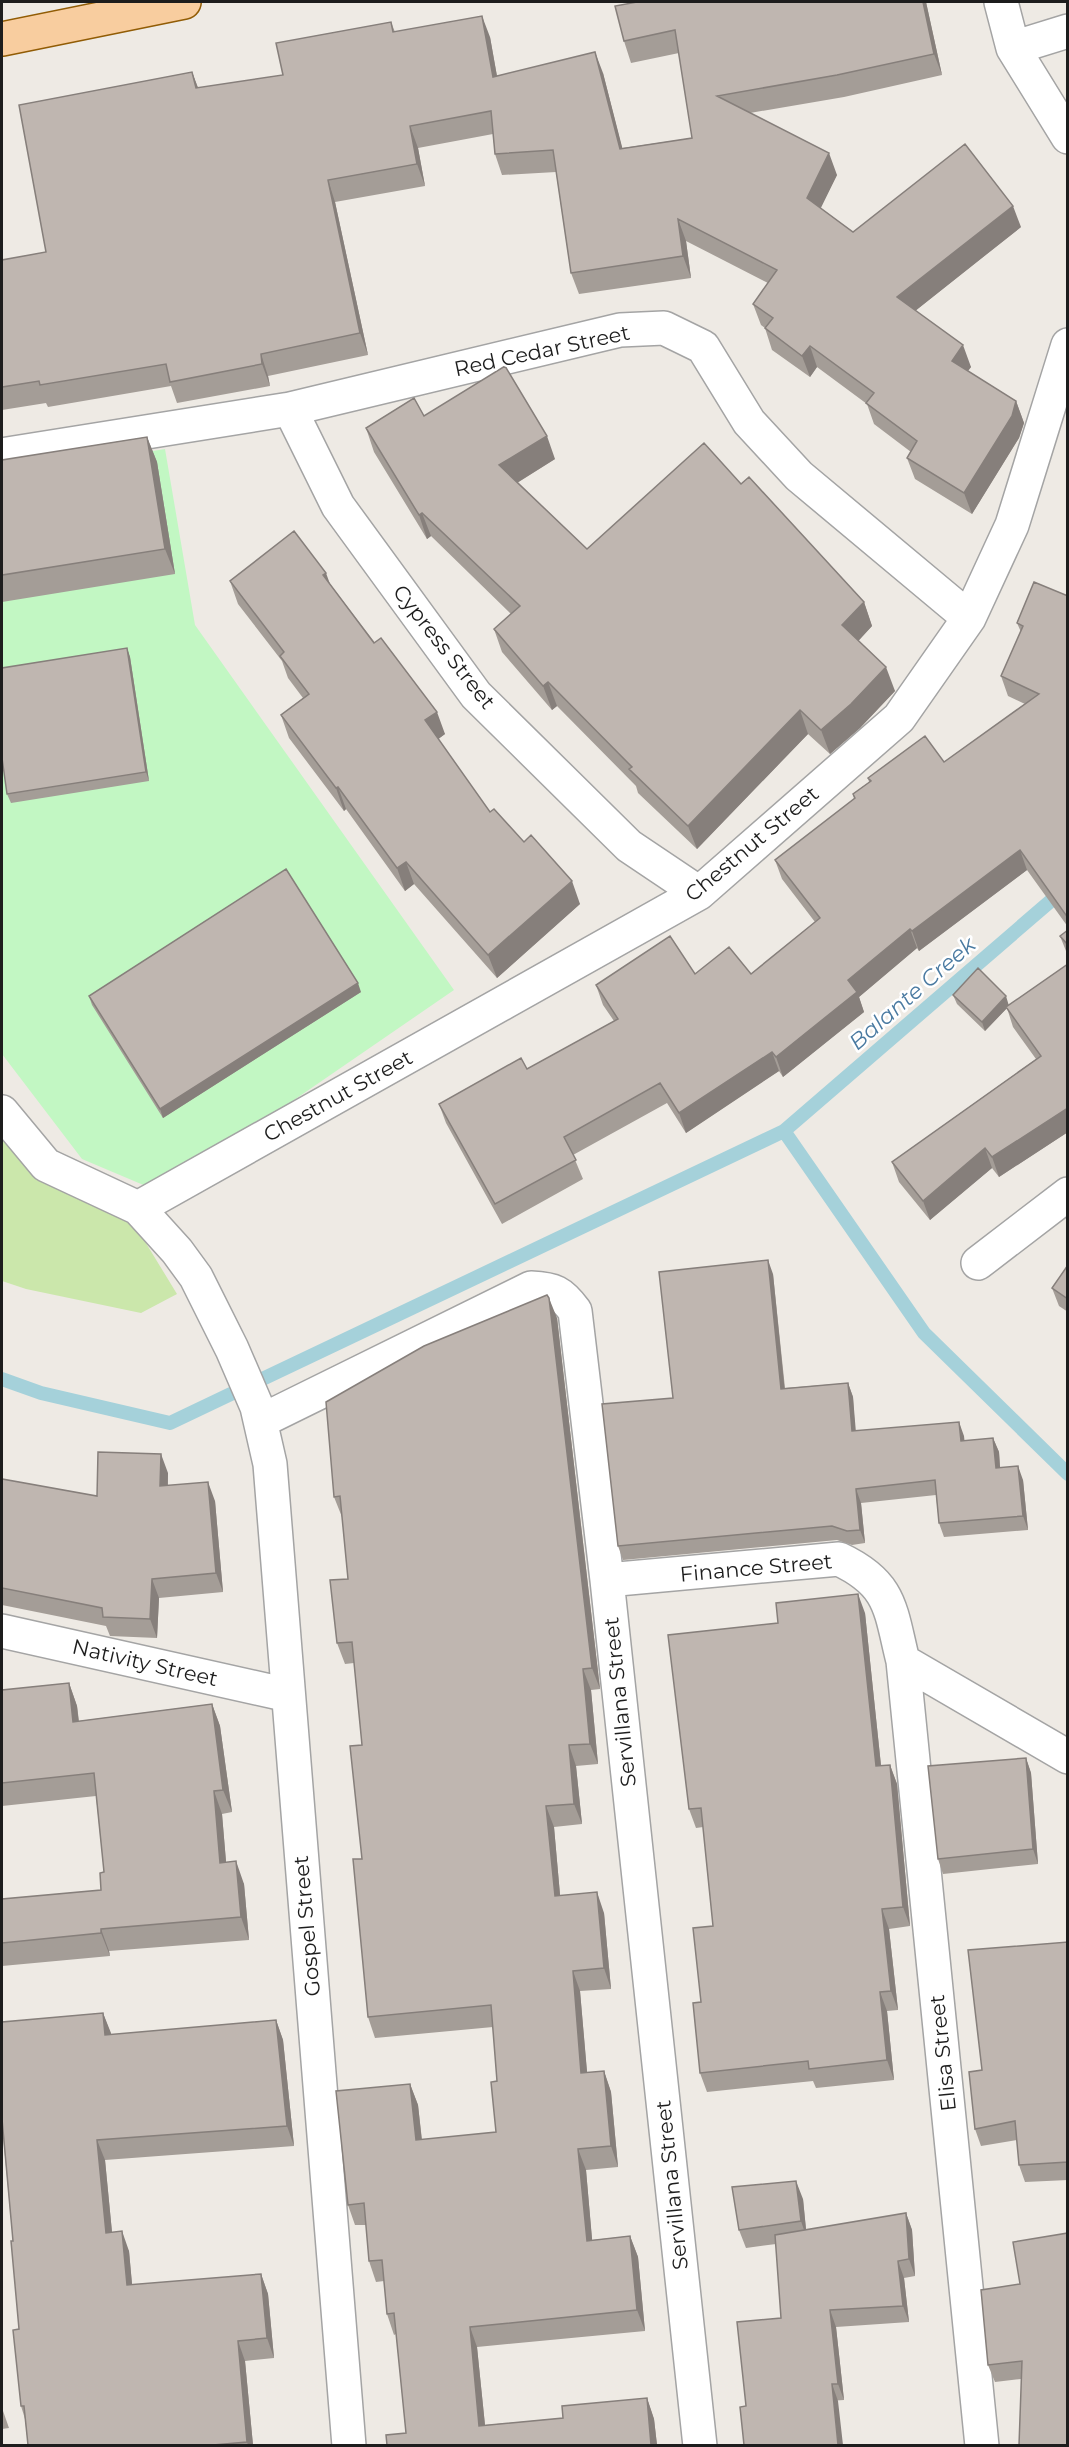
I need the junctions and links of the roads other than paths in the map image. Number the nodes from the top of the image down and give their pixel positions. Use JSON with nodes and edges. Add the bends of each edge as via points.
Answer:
{"nodes":[{"id":1,"x":184,"y":2,"type":"edge"},
{"id":2,"x":1000,"y":2,"type":"edge"},
{"id":3,"x":1068,"y":31,"type":"edge"},
{"id":4,"x":2,"y":39,"type":"edge"},
{"id":5,"x":1013,"y":48,"type":"junction"},
{"id":6,"x":1068,"y":137,"type":"edge"},
{"id":7,"x":1068,"y":345,"type":"edge"},
{"id":8,"x":290,"y":409,"type":"junction"},
{"id":9,"x":2,"y":455,"type":"edge"},
{"id":10,"x":969,"y":618,"type":"junction"},
{"id":11,"x":699,"y":893,"type":"junction"},
{"id":12,"x":2,"y":1112,"type":"edge"},
{"id":13,"x":1068,"y":1194,"type":"edge"},
{"id":14,"x":138,"y":1208,"type":"junction"},
{"id":15,"x":978,"y":1263,"type":"dead end"},
{"id":16,"x":259,"y":1414,"type":"junction"},
{"id":17,"x":607,"y":1580,"type":"junction"},
{"id":18,"x":2,"y":1631,"type":"edge"},
{"id":19,"x":903,"y":1661,"type":"junction"},
{"id":20,"x":288,"y":1695,"type":"junction"},
{"id":21,"x":1068,"y":1757,"type":"edge"},
{"id":22,"x":349,"y":2445,"type":"edge"},
{"id":23,"x":700,"y":2445,"type":"edge"},
{"id":24,"x":982,"y":2445,"type":"edge"}],
"edges":[{"from":1,"to":4,"type":"main road"},
{"from":2,"to":5,"type":"street"},
{"from":3,"to":5,"type":"street"},
{"from":5,"to":6,"type":"street"},
{"from":7,"to":10,"type":"street","name":"Chestnut Street","via":[[1012,525]]},
{"from":8,"to":9,"type":"street","name":"Red Cedar Street"},
{"from":8,"to":10,"type":"street","name":"Red Cedar Street","via":[[620,330],[664,328],[703,347],[748,422],[799,476]]},
{"from":8,"to":11,"type":"street","name":"Cypress Street","via":[[338,506],[476,695],[629,846]]},
{"from":10,"to":11,"type":"street","name":"Chestnut Street","via":[[899,718]]},
{"from":11,"to":14,"type":"street","name":"Chestnut Street"},
{"from":12,"to":14,"type":"street","via":[[46,1164]]},
{"from":13,"to":15,"type":"street"},
{"from":14,"to":16,"type":"street","via":[[196,1277]]},
{"from":16,"to":17,"type":"street","name":"Servillana Street","via":[[514,1295],[531,1288],[549,1289],[565,1297],[575,1311]]},
{"from":16,"to":20,"type":"street","name":"Gospel Street","via":[[270,1464]]},
{"from":17,"to":19,"type":"street","name":"Finance Street","via":[[839,1559],[877,1583],[890,1608]]},
{"from":17,"to":23,"type":"street","name":"Servillana Street"},
{"from":18,"to":20,"type":"street","name":"Nativity Street"},
{"from":19,"to":21,"type":"street"},
{"from":19,"to":24,"type":"street","name":"Elisa Street"},
{"from":20,"to":22,"type":"street","name":"Gospel Street"}]}
